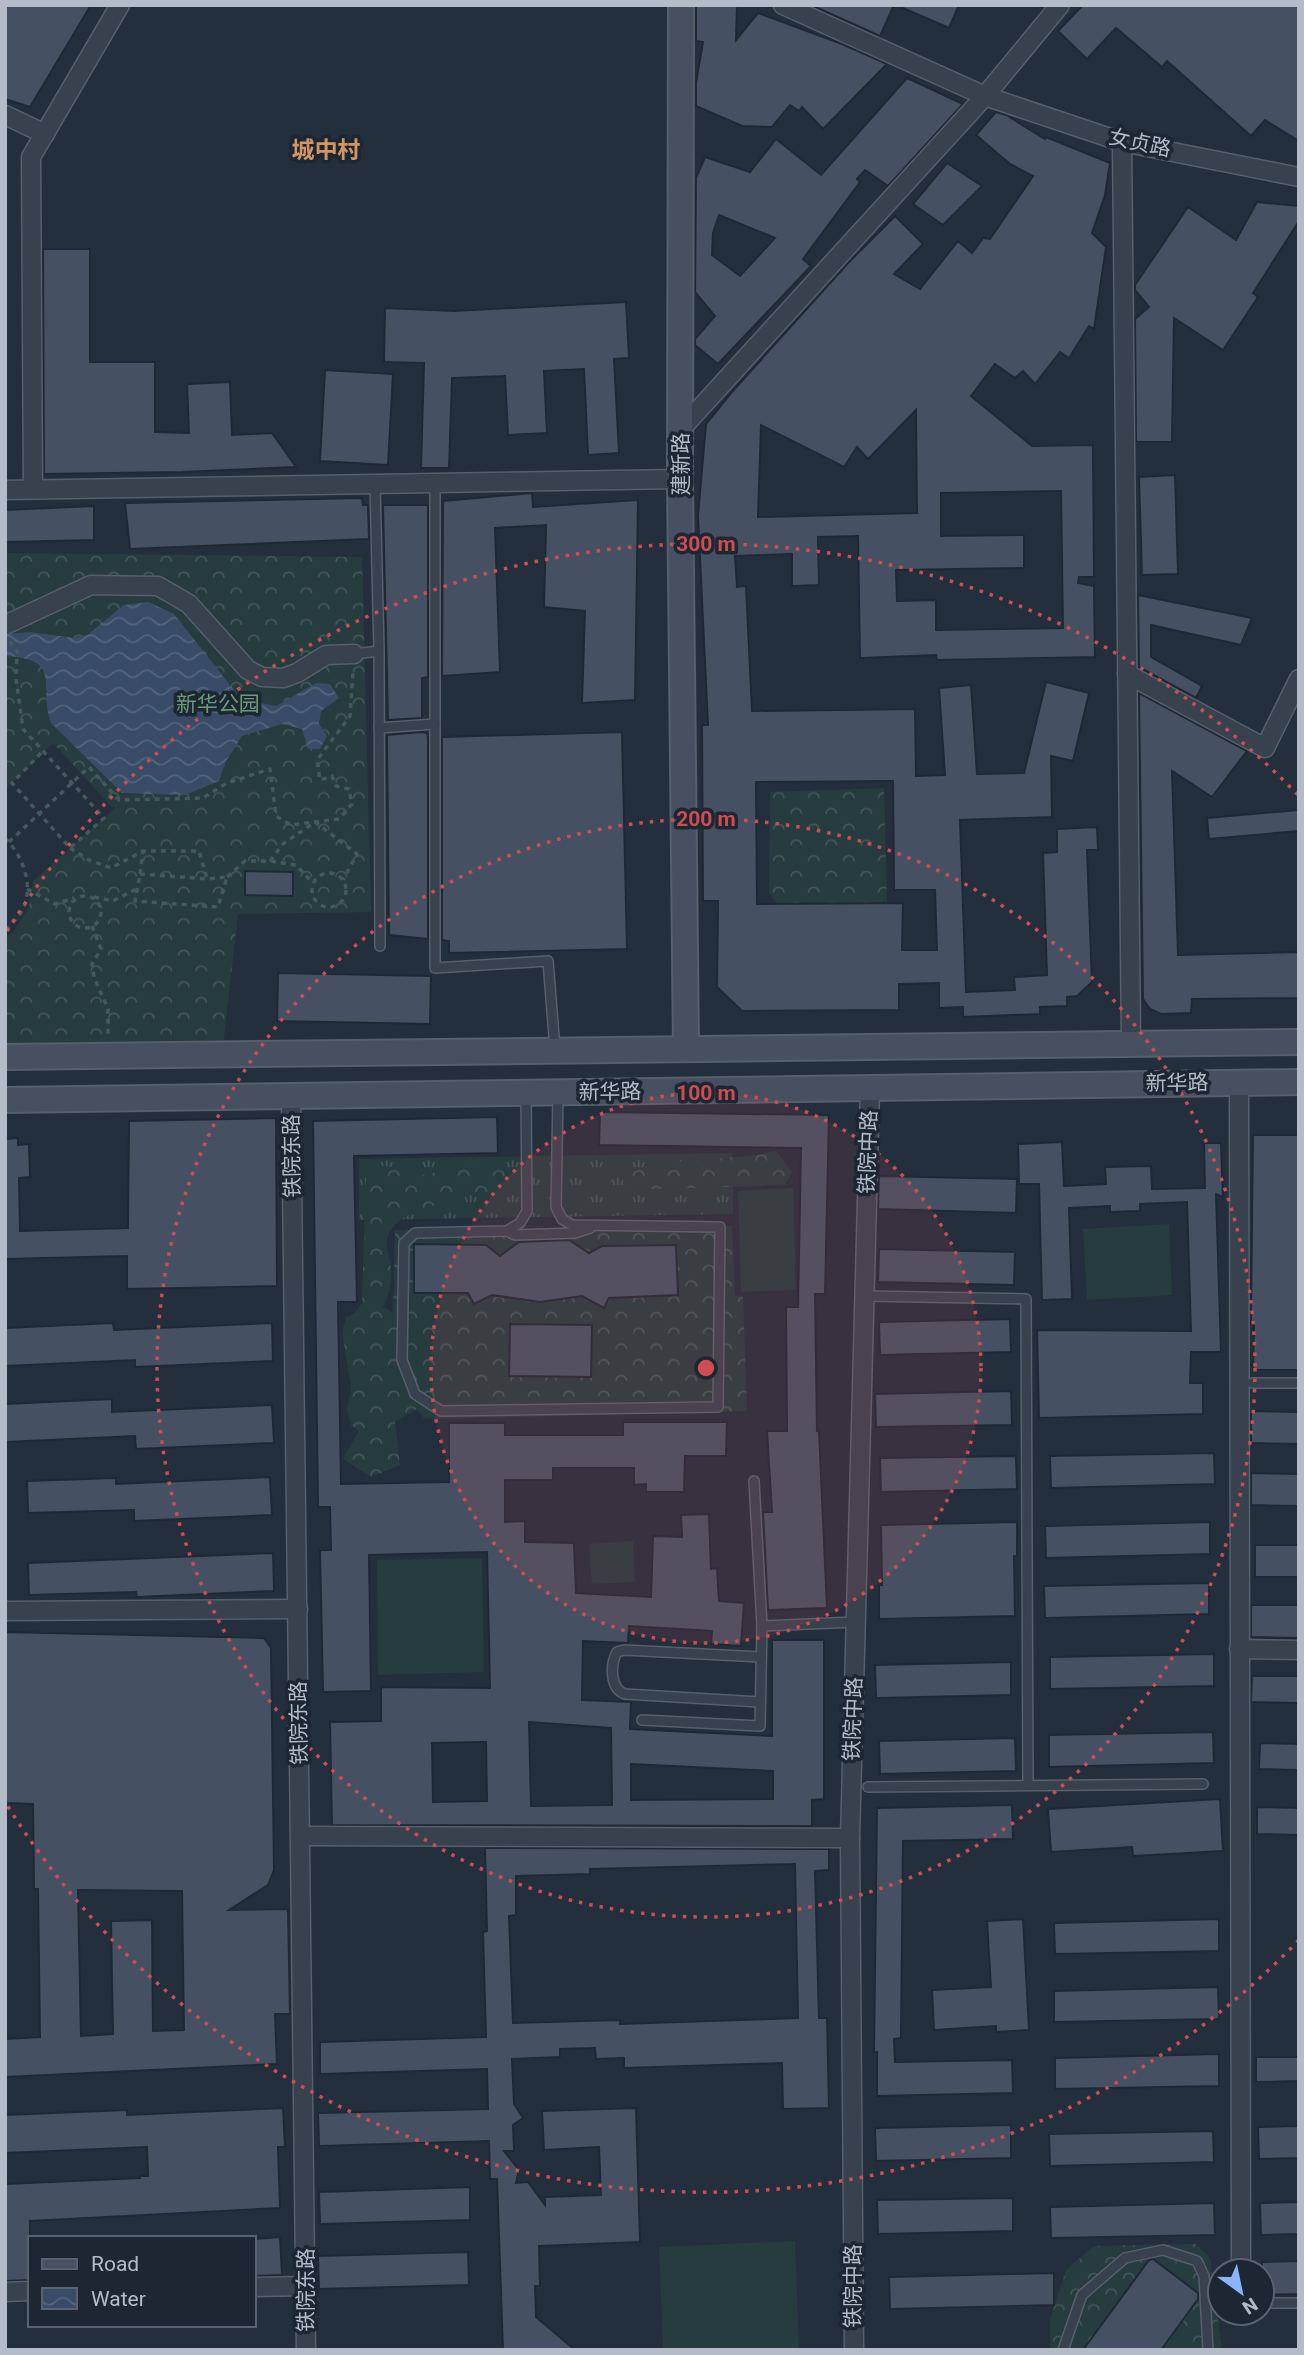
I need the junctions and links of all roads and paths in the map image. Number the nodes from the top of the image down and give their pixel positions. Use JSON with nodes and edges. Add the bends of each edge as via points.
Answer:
{"nodes":[{"id":1,"x":120,"y":5,"type":"edge"},
{"id":2,"x":681,"y":5,"type":"edge"},
{"id":3,"x":783,"y":5,"type":"edge"},
{"id":4,"x":1060,"y":5,"type":"edge"},
{"id":5,"x":985,"y":96,"type":"junction"},
{"id":6,"x":5,"y":115,"type":"edge"},
{"id":7,"x":45,"y":134,"type":"junction"},
{"id":8,"x":1122,"y":142,"type":"junction"},
{"id":9,"x":1299,"y":177,"type":"edge"},
{"id":10,"x":681,"y":429,"type":"junction"},
{"id":11,"x":680,"y":479,"type":"junction"},
{"id":12,"x":435,"y":483,"type":"junction"},
{"id":13,"x":375,"y":484,"type":"junction"},
{"id":14,"x":33,"y":489,"type":"junction"},
{"id":15,"x":5,"y":490,"type":"edge"},
{"id":16,"x":6,"y":628,"type":"edge"},
{"id":17,"x":379,"y":651,"type":"junction"},
{"id":18,"x":354,"y":654,"type":"junction"},
{"id":19,"x":1127,"y":674,"type":"junction"},
{"id":20,"x":1299,"y":679,"type":"edge"},
{"id":21,"x":435,"y":724,"type":"junction"},
{"id":22,"x":379,"y":728,"type":"junction"},
{"id":23,"x":43,"y":751,"type":"junction"},
{"id":24,"x":72,"y":782,"type":"junction"},
{"id":25,"x":40,"y":813,"type":"junction"},
{"id":26,"x":314,"y":822,"type":"junction"},
{"id":27,"x":7,"y":840,"type":"edge"},
{"id":28,"x":70,"y":848,"type":"junction"},
{"id":29,"x":143,"y":851,"type":"junction"},
{"id":30,"x":270,"y":861,"type":"junction"},
{"id":31,"x":140,"y":874,"type":"junction"},
{"id":32,"x":227,"y":877,"type":"junction"},
{"id":33,"x":207,"y":878,"type":"junction"},
{"id":34,"x":343,"y":880,"type":"junction"},
{"id":35,"x":313,"y":883,"type":"junction"},
{"id":36,"x":138,"y":888,"type":"junction"},
{"id":37,"x":27,"y":889,"type":"junction"},
{"id":38,"x":88,"y":896,"type":"junction"},
{"id":39,"x":76,"y":898,"type":"junction"},
{"id":40,"x":92,"y":926,"type":"junction"},
{"id":41,"x":5,"y":931,"type":"edge"},
{"id":42,"x":380,"y":946,"type":"dead end"},
{"id":43,"x":1299,"y":1042,"type":"edge"},
{"id":44,"x":1131,"y":1044,"type":"junction"},
{"id":45,"x":686,"y":1049,"type":"junction"},
{"id":46,"x":555,"y":1051,"type":"junction"},
{"id":47,"x":108,"y":1056,"type":"junction"},
{"id":48,"x":5,"y":1057,"type":"edge"},
{"id":49,"x":1299,"y":1082,"type":"edge"},
{"id":50,"x":1239,"y":1083,"type":"junction"},
{"id":51,"x":870,"y":1088,"type":"junction"},
{"id":52,"x":526,"y":1093,"type":"junction"},
{"id":53,"x":558,"y":1093,"type":"junction"},
{"id":54,"x":291,"y":1096,"type":"junction"},
{"id":55,"x":5,"y":1100,"type":"edge"},
{"id":56,"x":595,"y":1226,"type":"junction"},
{"id":57,"x":507,"y":1231,"type":"junction"},
{"id":58,"x":864,"y":1296,"type":"junction"},
{"id":59,"x":1252,"y":1383,"type":"dead end"},
{"id":60,"x":1299,"y":1383,"type":"edge"},
{"id":61,"x":754,"y":1481,"type":"dead end"},
{"id":62,"x":298,"y":1609,"type":"junction"},
{"id":63,"x":5,"y":1611,"type":"edge"},
{"id":64,"x":855,"y":1622,"type":"junction"},
{"id":65,"x":762,"y":1626,"type":"junction"},
{"id":66,"x":1239,"y":1649,"type":"junction"},
{"id":67,"x":1299,"y":1650,"type":"edge"},
{"id":68,"x":761,"y":1657,"type":"junction"},
{"id":69,"x":760,"y":1702,"type":"junction"},
{"id":70,"x":642,"y":1720,"type":"dead end"},
{"id":71,"x":1028,"y":1784,"type":"junction"},
{"id":72,"x":1203,"y":1784,"type":"dead end"},
{"id":73,"x":868,"y":1787,"type":"dead end"},
{"id":74,"x":300,"y":1836,"type":"junction"},
{"id":75,"x":850,"y":1838,"type":"junction"},
{"id":76,"x":1241,"y":2257,"type":"edge"},
{"id":77,"x":306,"y":2286,"type":"junction"},
{"id":78,"x":256,"y":2287,"type":"edge"},
{"id":79,"x":28,"y":2291,"type":"edge"},
{"id":80,"x":5,"y":2292,"type":"edge"},
{"id":81,"x":1276,"y":2303,"type":"edge"},
{"id":82,"x":1299,"y":2303,"type":"edge"},
{"id":83,"x":306,"y":2350,"type":"edge"},
{"id":84,"x":854,"y":2350,"type":"edge"},
{"id":85,"x":1063,"y":2350,"type":"edge"},
{"id":86,"x":1208,"y":2350,"type":"edge"}],
"edges":[{"from":1,"to":7,"type":"street"},
{"from":2,"to":10,"type":"main road","name":"建新路"},
{"from":3,"to":5,"type":"street","name":"女贞路"},
{"from":4,"to":5,"type":"street"},
{"from":5,"to":8,"type":"street","name":"女贞路"},
{"from":5,"to":10,"type":"street"},
{"from":6,"to":7,"type":"street"},
{"from":7,"to":14,"type":"street","via":[[31,157]]},
{"from":8,"to":9,"type":"street","name":"女贞路"},
{"from":8,"to":19,"type":"street"},
{"from":10,"to":11,"type":"main road","name":"建新路"},
{"from":11,"to":12,"type":"street"},
{"from":11,"to":45,"type":"main road","name":"建新路"},
{"from":12,"to":13,"type":"street"},
{"from":12,"to":21,"type":"lane"},
{"from":13,"to":14,"type":"street"},
{"from":13,"to":17,"type":"lane"},
{"from":14,"to":15,"type":"street"},
{"from":16,"to":18,"type":"street","via":[[91,585],[158,586],[189,604],[248,670],[261,677],[283,678],[326,655]]},
{"from":16,"to":23,"type":"path","via":[[17,652],[23,729]]},
{"from":17,"to":18,"type":"lane"},
{"from":17,"to":22,"type":"lane"},
{"from":18,"to":26,"type":"path","via":[[350,716],[317,760],[320,780],[331,776],[336,786],[349,789],[352,804],[339,819]]},
{"from":19,"to":20,"type":"street","via":[[1265,748]]},
{"from":19,"to":44,"type":"street"},
{"from":21,"to":22,"type":"lane"},
{"from":21,"to":46,"type":"lane","via":[[436,968],[548,961]]},
{"from":22,"to":42,"type":"lane"},
{"from":23,"to":24,"type":"path"},
{"from":23,"to":25,"type":"path","via":[[12,783]]},
{"from":24,"to":25,"type":"path"},
{"from":24,"to":26,"type":"path","via":[[89,767],[119,800],[203,798],[227,783],[270,769],[276,816],[291,825]]},
{"from":24,"to":28,"type":"path","via":[[104,818]]},
{"from":25,"to":27,"type":"path"},
{"from":25,"to":28,"type":"path"},
{"from":26,"to":30,"type":"path","via":[[283,844]]},
{"from":26,"to":34,"type":"path","via":[[357,854]]},
{"from":27,"to":37,"type":"path","via":[[25,871]]},
{"from":28,"to":29,"type":"path","via":[[111,868]]},
{"from":29,"to":31,"type":"path"},
{"from":29,"to":33,"type":"path","via":[[199,851]]},
{"from":30,"to":32,"type":"path","via":[[245,861]]},
{"from":30,"to":35,"type":"path","via":[[296,865]]},
{"from":31,"to":33,"type":"path"},
{"from":31,"to":36,"type":"path"},
{"from":32,"to":33,"type":"path"},
{"from":32,"to":36,"type":"path","via":[[218,907],[135,901]]},
{"from":34,"to":35,"type":"path","via":[[330,872]]},
{"from":34,"to":35,"type":"path","via":[[345,897],[331,907],[315,900]]},
{"from":36,"to":38,"type":"path","via":[[113,901]]},
{"from":37,"to":39,"type":"path","via":[[55,904]]},
{"from":37,"to":41,"type":"path","via":[[22,912]]},
{"from":38,"to":39,"type":"path"},
{"from":38,"to":40,"type":"path","via":[[98,902],[101,912]]},
{"from":39,"to":40,"type":"path","via":[[69,906],[69,917],[81,928]]},
{"from":40,"to":47,"type":"path","via":[[101,948],[92,964],[108,1009]]},
{"from":43,"to":44,"type":"main road","name":"新华路"},
{"from":44,"to":45,"type":"main road","name":"新华路"},
{"from":45,"to":46,"type":"main road","name":"新华路"},
{"from":46,"to":47,"type":"main road","name":"新华路"},
{"from":47,"to":48,"type":"main road","name":"新华路"},
{"from":49,"to":50,"type":"main road","name":"新华路"},
{"from":50,"to":51,"type":"main road","name":"新华路"},
{"from":50,"to":66,"type":"street"},
{"from":51,"to":53,"type":"main road","name":"新华路"},
{"from":51,"to":58,"type":"street","name":"铁院中路"},
{"from":52,"to":53,"type":"main road","name":"新华路"},
{"from":52,"to":54,"type":"main road","name":"新华路"},
{"from":52,"to":57,"type":"lane","via":[[527,1211],[520,1223]]},
{"from":53,"to":56,"type":"lane","via":[[556,1207],[572,1225]]},
{"from":54,"to":55,"type":"main road","name":"新华路"},
{"from":54,"to":62,"type":"street","name":"铁院东路"},
{"from":56,"to":57,"type":"lane","via":[[575,1233],[515,1235]]},
{"from":56,"to":57,"type":"lane","via":[[720,1227],[718,1407],[441,1410],[415,1394],[402,1360],[404,1243],[415,1233]]},
{"from":58,"to":64,"type":"street","name":"铁院中路"},
{"from":58,"to":71,"type":"lane","via":[[1026,1299]]},
{"from":59,"to":60,"type":"lane"},
{"from":61,"to":65,"type":"lane"},
{"from":62,"to":63,"type":"street"},
{"from":62,"to":74,"type":"street","name":"铁院东路"},
{"from":64,"to":65,"type":"lane"},
{"from":64,"to":75,"type":"street","name":"铁院中路"},
{"from":65,"to":68,"type":"lane"},
{"from":66,"to":67,"type":"street"},
{"from":66,"to":76,"type":"street"},
{"from":68,"to":69,"type":"lane"},
{"from":68,"to":69,"type":"lane","via":[[624,1650],[614,1659],[618,1692]]},
{"from":69,"to":70,"type":"lane","via":[[760,1726]]},
{"from":71,"to":72,"type":"lane"},
{"from":71,"to":73,"type":"lane"},
{"from":74,"to":75,"type":"street"},
{"from":74,"to":77,"type":"street","name":"铁院东路"},
{"from":75,"to":84,"type":"street","name":"铁院中路"},
{"from":77,"to":78,"type":"street"},
{"from":77,"to":83,"type":"street","name":"铁院东路"},
{"from":79,"to":80,"type":"street"},
{"from":81,"to":82,"type":"lane"},
{"from":85,"to":86,"type":"lane","via":[[1082,2295],[1125,2258],[1163,2250],[1197,2261],[1204,2276]]}]}
